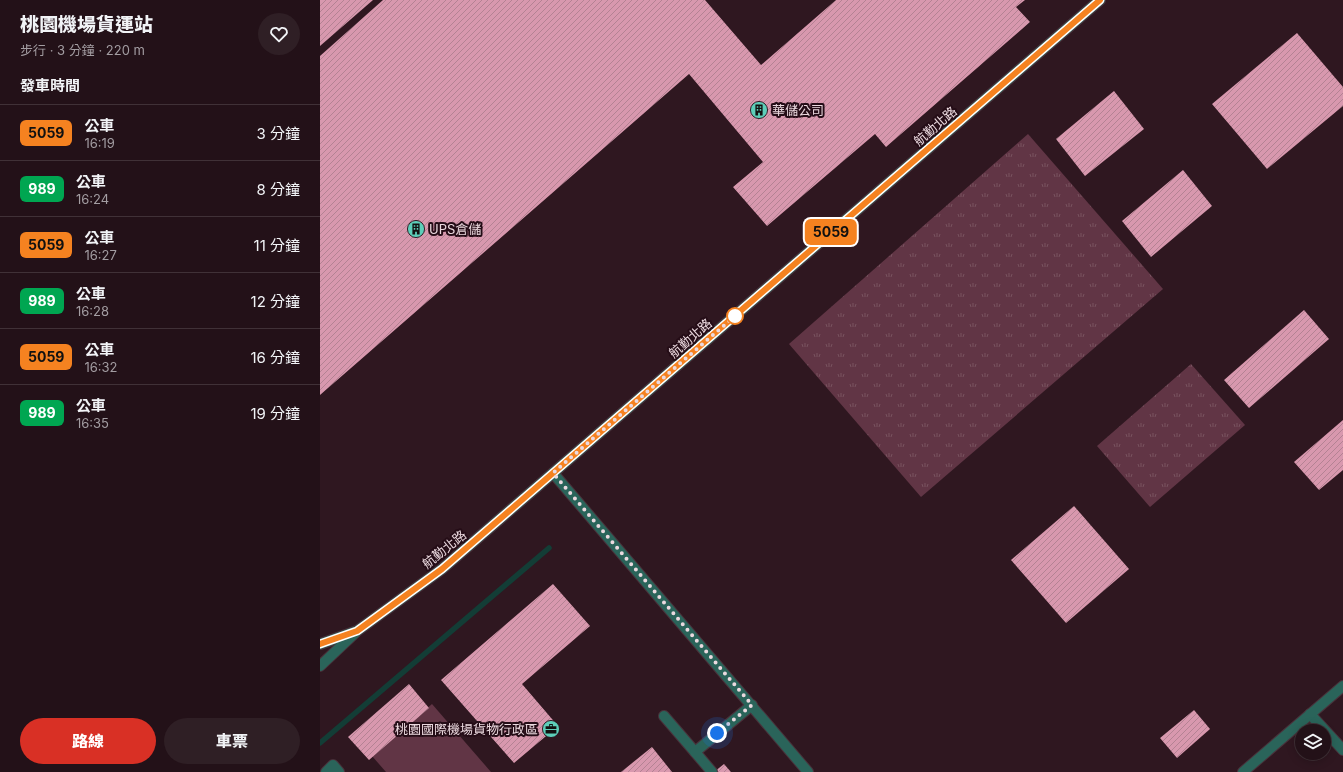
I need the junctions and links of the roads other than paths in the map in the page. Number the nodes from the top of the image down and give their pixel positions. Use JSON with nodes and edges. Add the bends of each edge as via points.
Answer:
{"nodes":[{"id":1,"x":1100,"y":0,"type":"edge"},
{"id":2,"x":553,"y":473,"type":"junction"},
{"id":3,"x":357,"y":631,"type":"junction"},
{"id":4,"x":320,"y":644,"type":"edge"},
{"id":5,"x":320,"y":666,"type":"edge"},
{"id":6,"x":1343,"y":686,"type":"edge"},
{"id":7,"x":752,"y":705,"type":"junction"},
{"id":8,"x":1310,"y":714,"type":"junction"},
{"id":9,"x":664,"y":716,"type":"dead end"},
{"id":10,"x":1343,"y":750,"type":"edge"},
{"id":11,"x":695,"y":752,"type":"junction"},
{"id":12,"x":326,"y":772,"type":"edge"},
{"id":13,"x":339,"y":772,"type":"edge"},
{"id":14,"x":712,"y":772,"type":"edge"},
{"id":15,"x":808,"y":772,"type":"edge"},
{"id":16,"x":1243,"y":772,"type":"edge"}],
"edges":[{"from":1,"to":2,"type":"street","name":"航勤北路"},
{"from":2,"to":3,"type":"street","name":"航勤北路","via":[[442,569]]},
{"from":2,"to":7,"type":"street"},
{"from":3,"to":4,"type":"street","name":"航勤北路"},
{"from":3,"to":5,"type":"street"},
{"from":6,"to":8,"type":"street"},
{"from":7,"to":11,"type":"street"},
{"from":7,"to":15,"type":"street"},
{"from":8,"to":10,"type":"street"},
{"from":8,"to":16,"type":"street"},
{"from":9,"to":11,"type":"street"},
{"from":11,"to":14,"type":"street"},
{"from":12,"to":13,"type":"street","via":[[333,765]]}]}
